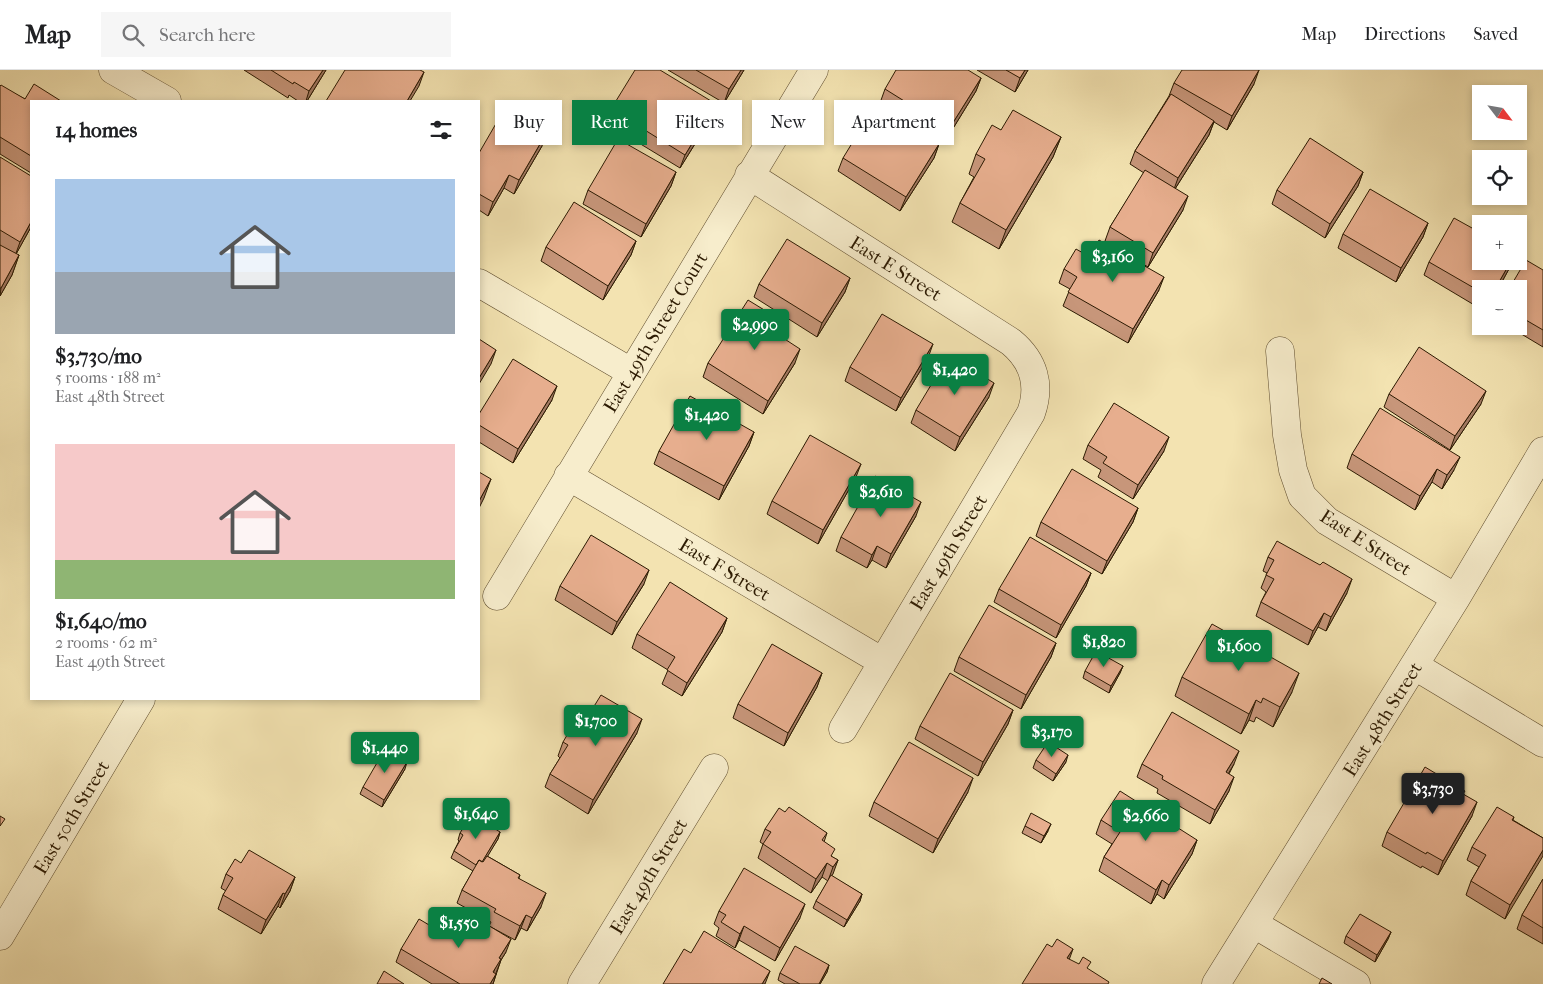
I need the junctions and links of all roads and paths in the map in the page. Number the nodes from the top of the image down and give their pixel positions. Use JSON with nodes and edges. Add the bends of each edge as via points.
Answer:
{"nodes":[{"id":1,"x":113,"y":70,"type":"edge"},
{"id":2,"x":814,"y":70,"type":"edge"},
{"id":3,"x":165,"y":100,"type":"edge"},
{"id":4,"x":749,"y":175,"type":"junction"},
{"id":5,"x":480,"y":284,"type":"edge"},
{"id":6,"x":1280,"y":351,"type":"dead end"},
{"id":7,"x":1033,"y":371,"type":"joint"},
{"id":8,"x":631,"y":372,"type":"junction"},
{"id":9,"x":1543,"y":451,"type":"edge"},
{"id":10,"x":568,"y":476,"type":"junction"},
{"id":11,"x":497,"y":596,"type":"dead end"},
{"id":12,"x":1456,"y":598,"type":"junction"},
{"id":13,"x":883,"y":662,"type":"junction"},
{"id":14,"x":1415,"y":666,"type":"junction"},
{"id":15,"x":141,"y":700,"type":"edge"},
{"id":16,"x":843,"y":729,"type":"dead end"},
{"id":17,"x":1543,"y":743,"type":"edge"},
{"id":18,"x":714,"y":768,"type":"dead end"},
{"id":19,"x":1254,"y":924,"type":"junction"},
{"id":20,"x":0,"y":936,"type":"edge"},
{"id":21,"x":582,"y":984,"type":"edge"},
{"id":22,"x":1216,"y":984,"type":"edge"},
{"id":23,"x":1356,"y":984,"type":"edge"}],
"edges":[{"from":1,"to":3,"type":"street"},
{"from":2,"to":4,"type":"street","name":"East 49th Street Court"},
{"from":4,"to":7,"type":"street","name":"East E Street","via":[[1011,342]]},
{"from":4,"to":8,"type":"street","name":"East 49th Street Court"},
{"from":5,"to":8,"type":"street"},
{"from":6,"to":12,"type":"street","name":"East E Street","via":[[1287,435],[1293,470],[1302,496],[1327,521]]},
{"from":7,"to":13,"type":"street","name":"East 49th Street","via":[[1036,396],[1031,413]]},
{"from":8,"to":10,"type":"street","name":"East 49th Street Court"},
{"from":9,"to":12,"type":"street","name":"East 48th Street"},
{"from":10,"to":11,"type":"street","name":"East 49th Street Court"},
{"from":10,"to":13,"type":"street","name":"East F Street"},
{"from":12,"to":14,"type":"street","name":"East 48th Street"},
{"from":13,"to":16,"type":"street","name":"East 49th Street"},
{"from":14,"to":17,"type":"street"},
{"from":14,"to":19,"type":"street","name":"East 48th Street"},
{"from":15,"to":20,"type":"street","name":"East 50th Street"},
{"from":18,"to":21,"type":"street","name":"East 49th Street"},
{"from":19,"to":22,"type":"street","name":"East 48th Street"},
{"from":19,"to":23,"type":"street"}]}
